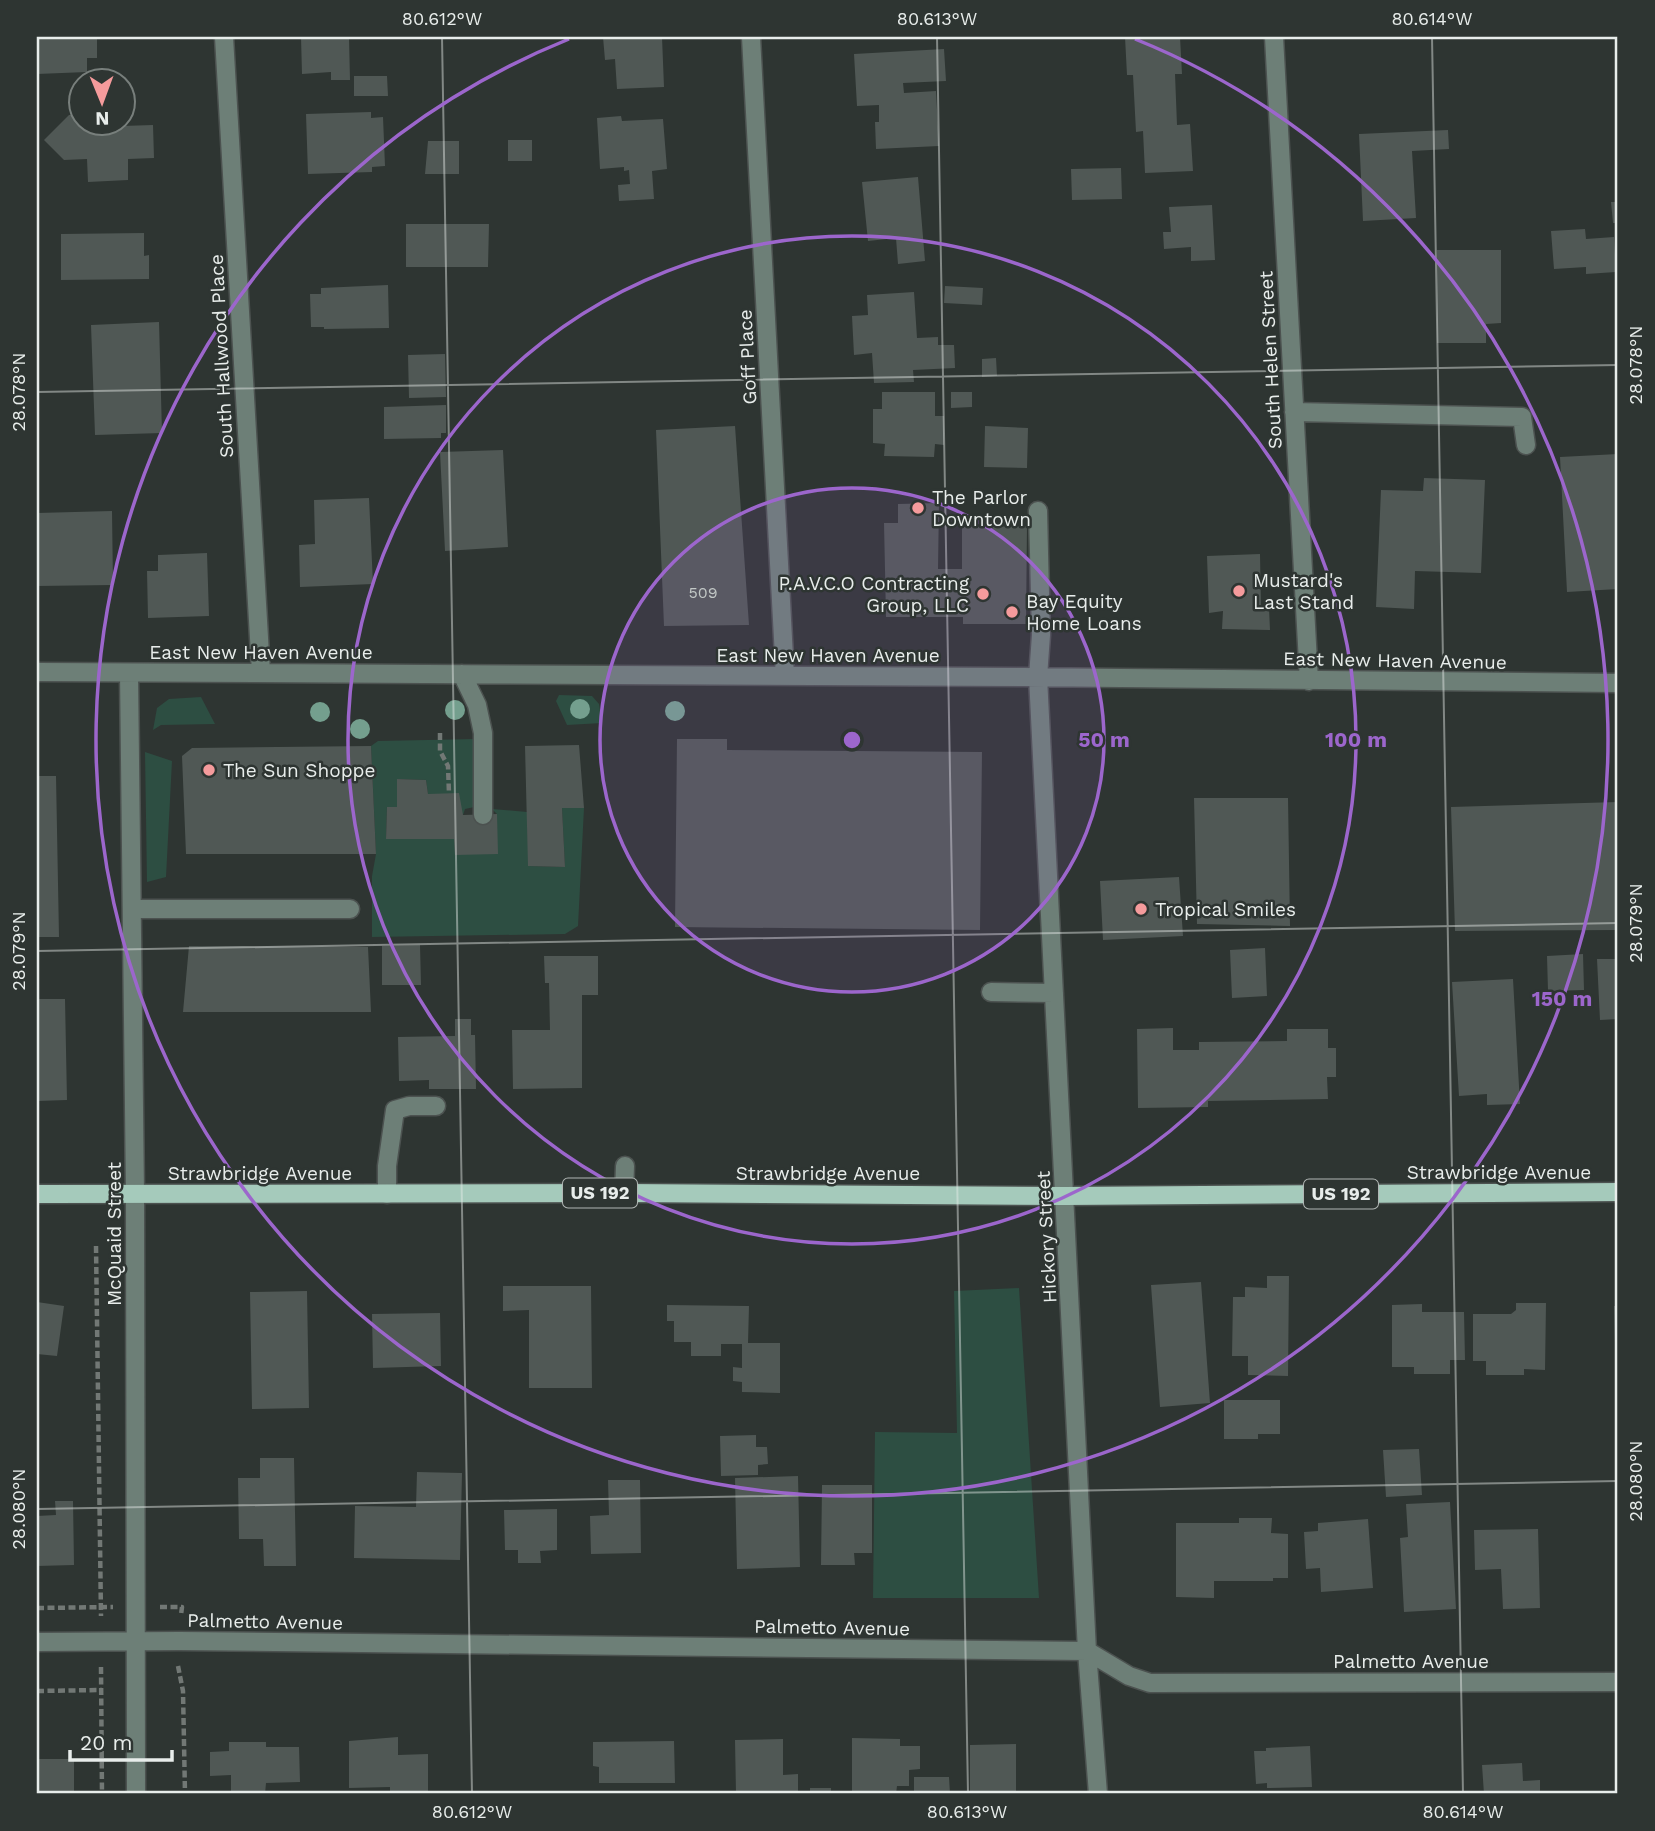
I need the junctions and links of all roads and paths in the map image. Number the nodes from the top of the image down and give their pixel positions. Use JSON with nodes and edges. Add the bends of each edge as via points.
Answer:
{"nodes":[{"id":1,"x":224,"y":37,"type":"edge"},
{"id":2,"x":751,"y":37,"type":"edge"},
{"id":3,"x":1274,"y":37,"type":"edge"},
{"id":4,"x":1294,"y":412,"type":"junction"},
{"id":5,"x":1526,"y":445,"type":"dead end"},
{"id":6,"x":1038,"y":511,"type":"dead end"},
{"id":7,"x":37,"y":672,"type":"edge"},
{"id":8,"x":261,"y":672,"type":"junction"},
{"id":9,"x":130,"y":673,"type":"junction"},
{"id":10,"x":462,"y":674,"type":"junction"},
{"id":11,"x":785,"y":676,"type":"junction"},
{"id":12,"x":1038,"y":677,"type":"junction"},
{"id":13,"x":1309,"y":681,"type":"junction"},
{"id":14,"x":1618,"y":683,"type":"edge"},
{"id":15,"x":440,"y":733,"type":"dead end"},
{"id":16,"x":449,"y":794,"type":"dead end"},
{"id":17,"x":483,"y":815,"type":"dead end"},
{"id":18,"x":132,"y":909,"type":"junction"},
{"id":19,"x":350,"y":909,"type":"dead end"},
{"id":20,"x":991,"y":992,"type":"dead end"},
{"id":21,"x":1054,"y":993,"type":"junction"},
{"id":22,"x":436,"y":1106,"type":"dead end"},
{"id":23,"x":625,"y":1166,"type":"dead end"},
{"id":24,"x":1618,"y":1192,"type":"edge"},
{"id":25,"x":624,"y":1193,"type":"junction"},
{"id":26,"x":37,"y":1194,"type":"edge"},
{"id":27,"x":135,"y":1194,"type":"junction"},
{"id":28,"x":387,"y":1194,"type":"junction"},
{"id":29,"x":1065,"y":1196,"type":"junction"},
{"id":30,"x":96,"y":1246,"type":"dead end"},
{"id":31,"x":182,"y":1607,"type":"dead end"},
{"id":32,"x":135,"y":1640,"type":"junction"},
{"id":33,"x":101,"y":1641,"type":"junction"},
{"id":34,"x":178,"y":1641,"type":"junction"},
{"id":35,"x":37,"y":1642,"type":"edge"},
{"id":36,"x":1087,"y":1651,"type":"junction"},
{"id":37,"x":1618,"y":1682,"type":"edge"},
{"id":38,"x":102,"y":1690,"type":"junction"},
{"id":39,"x":37,"y":1691,"type":"edge"},
{"id":40,"x":102,"y":1794,"type":"edge"},
{"id":41,"x":136,"y":1794,"type":"edge"},
{"id":42,"x":185,"y":1794,"type":"edge"},
{"id":43,"x":1098,"y":1794,"type":"edge"}],
"edges":[{"from":1,"to":8,"type":"street","name":"South Hallwood Place"},
{"from":2,"to":11,"type":"street","name":"Goff Place"},
{"from":3,"to":4,"type":"street","name":"South Helen Street"},
{"from":4,"to":5,"type":"street","via":[[1522,417]]},
{"from":4,"to":13,"type":"street","name":"South Helen Street"},
{"from":6,"to":12,"type":"street","name":"Hickory Street"},
{"from":7,"to":9,"type":"street","name":"East New Haven Avenue"},
{"from":8,"to":9,"type":"street","name":"East New Haven Avenue"},
{"from":8,"to":10,"type":"street","name":"East New Haven Avenue"},
{"from":9,"to":18,"type":"street","name":"McQuaid Street"},
{"from":10,"to":11,"type":"street","name":"East New Haven Avenue"},
{"from":10,"to":17,"type":"street","via":[[477,705],[483,733]]},
{"from":11,"to":12,"type":"street","name":"East New Haven Avenue"},
{"from":12,"to":13,"type":"street","name":"East New Haven Avenue"},
{"from":12,"to":21,"type":"street","name":"Hickory Street"},
{"from":13,"to":14,"type":"street","name":"East New Haven Avenue"},
{"from":15,"to":16,"type":"path","via":[[440,751],[449,766]]},
{"from":18,"to":19,"type":"street"},
{"from":18,"to":27,"type":"street","name":"McQuaid Street"},
{"from":20,"to":21,"type":"street"},
{"from":21,"to":29,"type":"street","name":"Hickory Street"},
{"from":22,"to":28,"type":"street","via":[[395,1110]]},
{"from":23,"to":25,"type":"street"},
{"from":24,"to":29,"type":"main road","name":"Strawbridge Avenue","number":"US 192"},
{"from":25,"to":28,"type":"main road","name":"Strawbridge Avenue","number":"US 192"},
{"from":25,"to":29,"type":"main road","name":"Strawbridge Avenue","number":"US 192"},
{"from":26,"to":27,"type":"main road","name":"Strawbridge Avenue","number":"US 192"},
{"from":27,"to":28,"type":"main road","name":"Strawbridge Avenue","number":"US 192"},
{"from":27,"to":32,"type":"street","name":"McQuaid Street"},
{"from":29,"to":36,"type":"street","name":"Hickory Street"},
{"from":30,"to":33,"type":"path"},
{"from":31,"to":34,"type":"path"},
{"from":32,"to":33,"type":"street","name":"Palmetto Avenue"},
{"from":32,"to":34,"type":"street","name":"Palmetto Avenue"},
{"from":32,"to":41,"type":"street","name":"McQuaid Street"},
{"from":33,"to":35,"type":"street","name":"Palmetto Avenue"},
{"from":33,"to":38,"type":"path"},
{"from":34,"to":36,"type":"street","name":"Palmetto Avenue"},
{"from":34,"to":42,"type":"path"},
{"from":36,"to":37,"type":"street","name":"Palmetto Avenue","via":[[1150,1683]]},
{"from":36,"to":43,"type":"street","name":"Hickory Street"},
{"from":38,"to":39,"type":"path"},
{"from":38,"to":40,"type":"path"}]}
